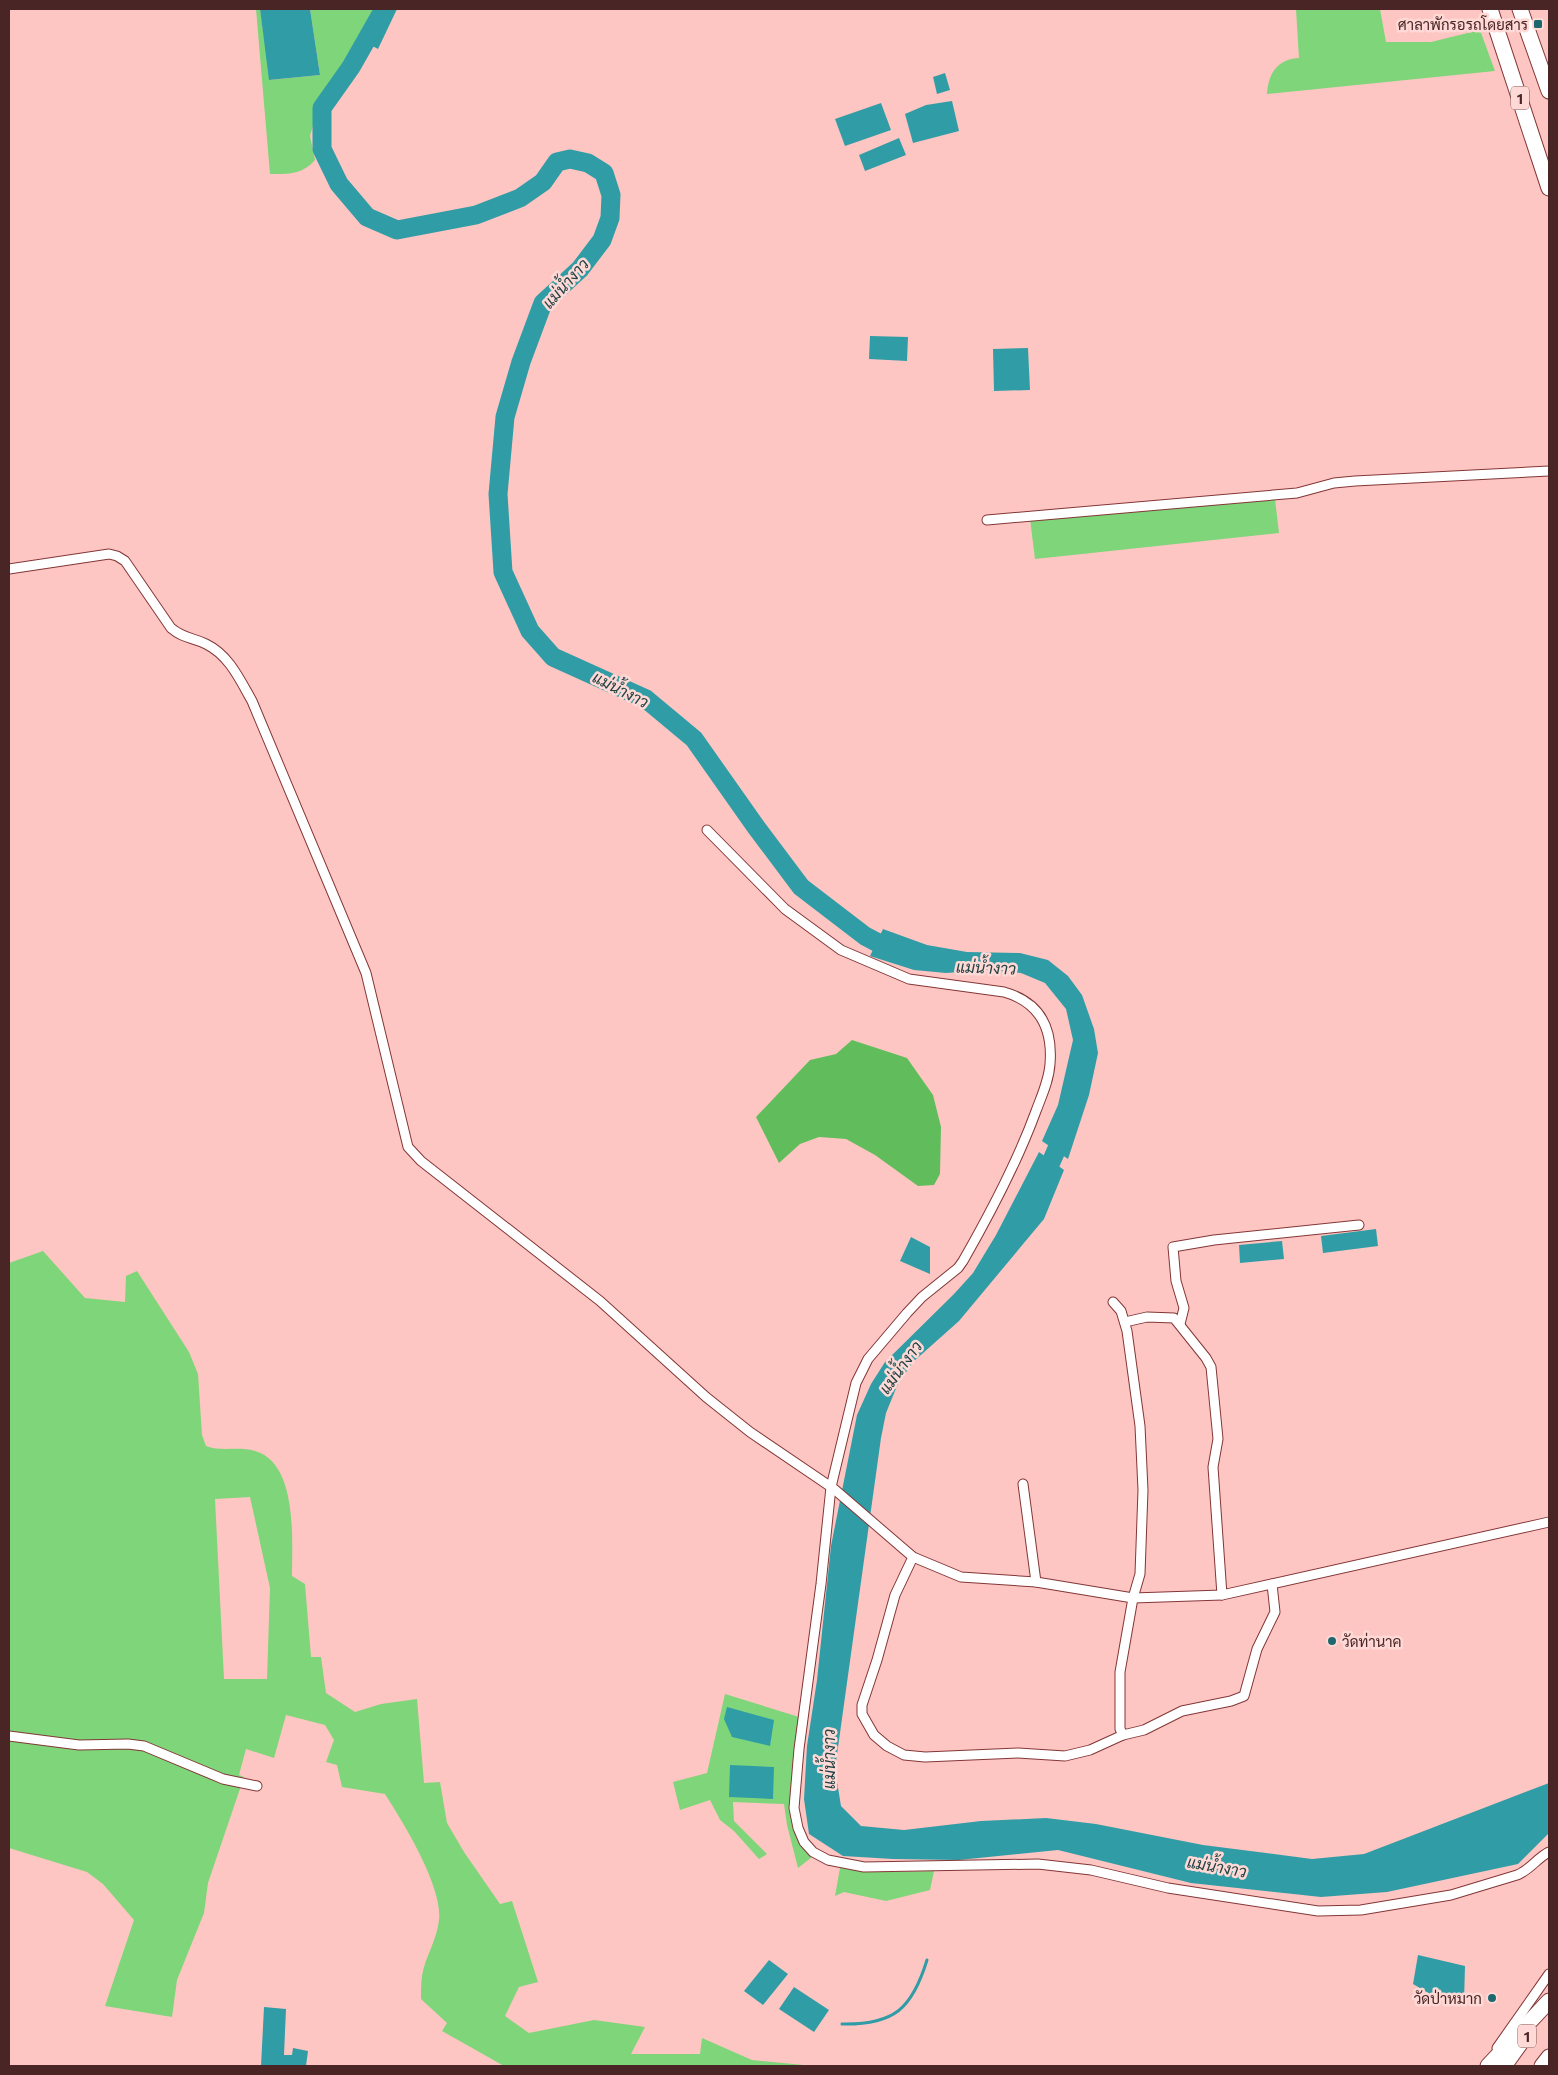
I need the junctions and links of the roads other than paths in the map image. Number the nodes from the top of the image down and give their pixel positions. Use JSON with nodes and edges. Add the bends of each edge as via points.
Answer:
{"nodes":[{"id":1,"x":1490,"y":9,"type":"edge"},
{"id":2,"x":1520,"y":9,"type":"edge"},
{"id":3,"x":1549,"y":91,"type":"edge"},
{"id":4,"x":1549,"y":188,"type":"edge"},
{"id":5,"x":1549,"y":471,"type":"edge"},
{"id":6,"x":987,"y":520,"type":"dead end"},
{"id":7,"x":9,"y":569,"type":"edge"},
{"id":8,"x":707,"y":830,"type":"dead end"},
{"id":9,"x":1359,"y":1225,"type":"dead end"},
{"id":10,"x":1113,"y":1302,"type":"dead end"},
{"id":11,"x":1125,"y":1322,"type":"junction"},
{"id":12,"x":1180,"y":1324,"type":"junction"},
{"id":13,"x":1023,"y":1484,"type":"dead end"},
{"id":14,"x":833,"y":1488,"type":"junction"},
{"id":15,"x":1549,"y":1522,"type":"edge"},
{"id":16,"x":913,"y":1557,"type":"junction"},
{"id":17,"x":1036,"y":1582,"type":"junction"},
{"id":18,"x":1272,"y":1584,"type":"junction"},
{"id":19,"x":1222,"y":1595,"type":"junction"},
{"id":20,"x":1133,"y":1598,"type":"junction"},
{"id":21,"x":1124,"y":1735,"type":"junction"},
{"id":22,"x":9,"y":1736,"type":"edge"},
{"id":23,"x":257,"y":1786,"type":"dead end"},
{"id":24,"x":1549,"y":1852,"type":"edge"},
{"id":25,"x":1549,"y":1974,"type":"edge"},
{"id":26,"x":1549,"y":2001,"type":"edge"},
{"id":27,"x":1549,"y":2005,"type":"edge"},
{"id":28,"x":1549,"y":2057,"type":"edge"},
{"id":29,"x":1486,"y":2066,"type":"edge"},
{"id":30,"x":1504,"y":2066,"type":"edge"},
{"id":31,"x":1542,"y":2066,"type":"edge"}],
"edges":[{"from":1,"to":4,"type":"highway","number":"1"},
{"from":2,"to":3,"type":"highway","number":"1"},
{"from":5,"to":6,"type":"street","via":[[1355,481],[1296,493]]},
{"from":7,"to":14,"type":"street","via":[[109,554],[117,556],[124,560],[171,628],[179,635],[218,650],[252,701],[366,972],[408,1147],[421,1161],[600,1301],[706,1398]]},
{"from":8,"to":14,"type":"street","via":[[785,909],[840,950],[909,979],[1018,996],[1032,1005],[1046,1027],[1051,1062],[1049,1077],[1004,1188],[958,1268],[922,1297],[866,1363],[856,1383]]},
{"from":9,"to":12,"type":"street","via":[[1173,1247],[1176,1281],[1184,1308]]},
{"from":10,"to":11,"type":"street"},
{"from":11,"to":12,"type":"street","via":[[1165,1317],[1174,1318]]},
{"from":11,"to":20,"type":"street","via":[[1140,1426],[1143,1490],[1140,1574]]},
{"from":12,"to":19,"type":"street","via":[[1211,1367],[1218,1438],[1213,1467]]},
{"from":13,"to":17,"type":"street"},
{"from":14,"to":16,"type":"street"},
{"from":14,"to":24,"type":"street","via":[[794,1808],[804,1842],[828,1860],[864,1867],[1038,1864],[1091,1870],[1168,1888],[1341,1912],[1451,1895],[1524,1872]]},
{"from":15,"to":18,"type":"street"},
{"from":16,"to":17,"type":"street","via":[[961,1577]]},
{"from":16,"to":21,"type":"street","via":[[895,1595],[862,1705],[862,1714],[874,1735],[887,1746],[904,1755],[1018,1753],[1065,1756],[1090,1750]]},
{"from":17,"to":20,"type":"street"},
{"from":18,"to":19,"type":"street"},
{"from":18,"to":21,"type":"street","via":[[1275,1612],[1257,1649],[1244,1696],[1182,1711],[1144,1730]]},
{"from":19,"to":20,"type":"street"},
{"from":20,"to":21,"type":"street","via":[[1120,1672],[1120,1729]]},
{"from":22,"to":23,"type":"street","via":[[80,1744],[144,1746],[223,1779]]},
{"from":25,"to":29,"type":"street"},
{"from":26,"to":29,"type":"highway"},
{"from":27,"to":30,"type":"highway","number":"1"},
{"from":28,"to":31,"type":"highway","number":"1"}]}
